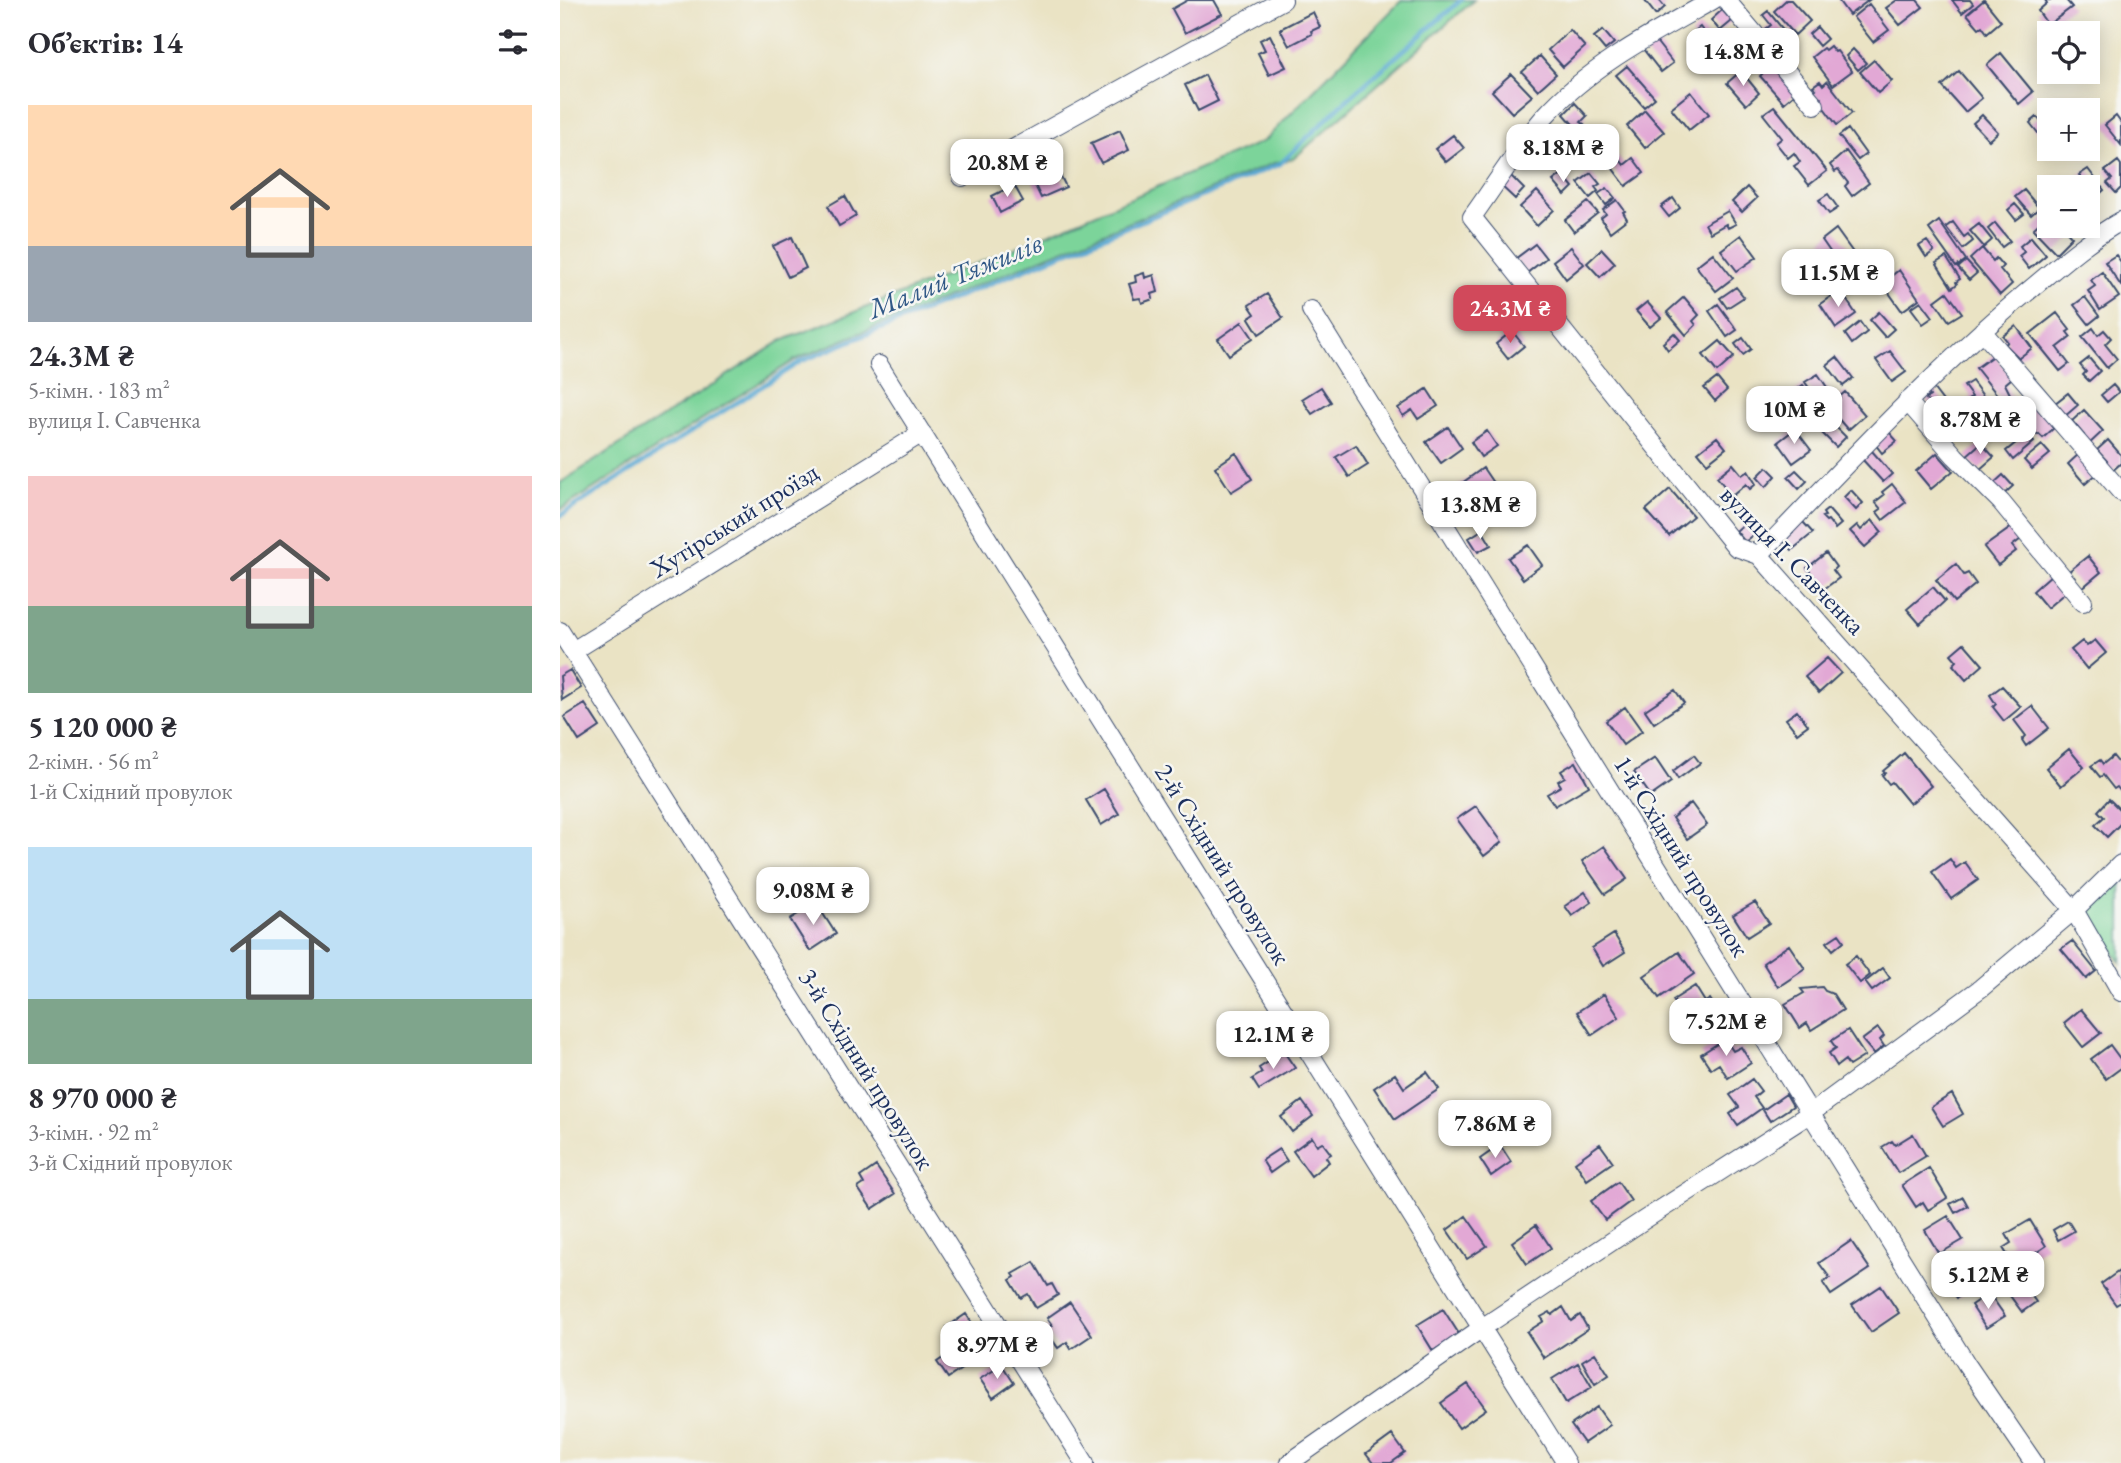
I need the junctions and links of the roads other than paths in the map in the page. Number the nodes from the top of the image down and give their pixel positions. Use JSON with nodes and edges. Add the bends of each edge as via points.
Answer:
{"nodes":[{"id":1,"x":1283,"y":0,"type":"edge"},
{"id":2,"x":1713,"y":0,"type":"edge"},
{"id":3,"x":1726,"y":0,"type":"edge"},
{"id":4,"x":1815,"y":105,"type":"dead end"},
{"id":5,"x":962,"y":177,"type":"dead end"},
{"id":6,"x":2121,"y":221,"type":"edge"},
{"id":7,"x":1311,"y":310,"type":"dead end"},
{"id":8,"x":1982,"y":331,"type":"junction"},
{"id":9,"x":879,"y":365,"type":"dead end"},
{"id":10,"x":1907,"y":401,"type":"junction"},
{"id":11,"x":922,"y":433,"type":"junction"},
{"id":12,"x":2121,"y":492,"type":"edge"},
{"id":13,"x":1759,"y":555,"type":"junction"},
{"id":14,"x":2083,"y":602,"type":"dead end"},
{"id":15,"x":560,"y":631,"type":"edge"},
{"id":16,"x":573,"y":651,"type":"junction"},
{"id":17,"x":2121,"y":864,"type":"edge"},
{"id":18,"x":2074,"y":910,"type":"junction"},
{"id":19,"x":2121,"y":992,"type":"edge"},
{"id":20,"x":1811,"y":1113,"type":"junction"},
{"id":21,"x":1482,"y":1328,"type":"junction"},
{"id":22,"x":1085,"y":1463,"type":"edge"},
{"id":23,"x":1289,"y":1463,"type":"edge"},
{"id":24,"x":1566,"y":1463,"type":"edge"},
{"id":25,"x":2034,"y":1463,"type":"edge"}],
"edges":[{"from":1,"to":5,"type":"street"},
{"from":2,"to":13,"type":"street","name":"вулиця І. Савченка","via":[[1624,52],[1573,89],[1545,117],[1472,217],[1736,547]]},
{"from":3,"to":4,"type":"street"},
{"from":6,"to":8,"type":"street","via":[[2092,238]]},
{"from":7,"to":20,"type":"street","name":"1-й Східний провулок"},
{"from":8,"to":10,"type":"street"},
{"from":8,"to":12,"type":"street"},
{"from":9,"to":11,"type":"street","name":"2-й Східний провулок"},
{"from":10,"to":13,"type":"street"},
{"from":10,"to":14,"type":"street","via":[[2010,512]]},
{"from":11,"to":16,"type":"street","name":"Хутірський проїзд"},
{"from":11,"to":21,"type":"street","name":"2-й Східний провулок"},
{"from":13,"to":18,"type":"street","name":"вулиця І. Савченка"},
{"from":15,"to":16,"type":"street","name":"3-й Східний провулок"},
{"from":16,"to":22,"type":"street","name":"3-й Східний провулок"},
{"from":17,"to":18,"type":"street"},
{"from":18,"to":19,"type":"street","name":"вулиця І. Савченка"},
{"from":18,"to":20,"type":"street","via":[[1981,988]]},
{"from":20,"to":21,"type":"street"},
{"from":20,"to":25,"type":"street","name":"1-й Східний провулок"},
{"from":21,"to":23,"type":"street"},
{"from":21,"to":24,"type":"street","name":"2-й Східний провулок"}]}
